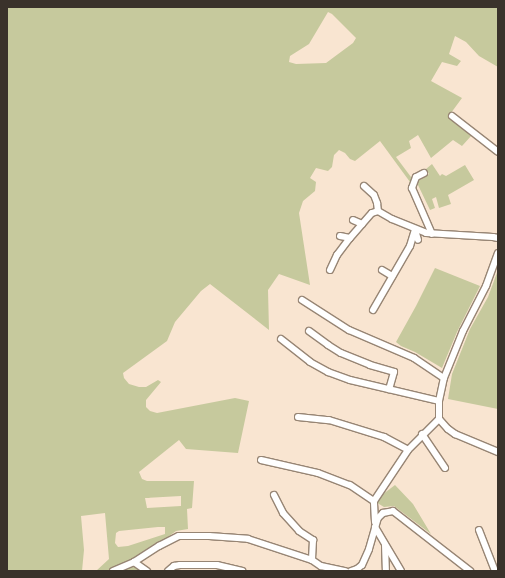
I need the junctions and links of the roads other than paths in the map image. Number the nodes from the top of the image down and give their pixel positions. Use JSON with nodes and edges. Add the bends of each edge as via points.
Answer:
{"nodes":[{"id":1,"x":452,"y":116,"type":"dead end"},
{"id":2,"x":498,"y":152,"type":"edge"},
{"id":3,"x":424,"y":173,"type":"dead end"},
{"id":4,"x":364,"y":186,"type":"dead end"},
{"id":5,"x":378,"y":211,"type":"junction"},
{"id":6,"x":353,"y":220,"type":"dead end"},
{"id":7,"x":362,"y":224,"type":"junction"},
{"id":8,"x":415,"y":230,"type":"junction"},
{"id":9,"x":432,"y":234,"type":"junction"},
{"id":10,"x":340,"y":236,"type":"dead end"},
{"id":11,"x":350,"y":238,"type":"junction"},
{"id":12,"x":498,"y":238,"type":"edge"},
{"id":13,"x":418,"y":240,"type":"dead end"},
{"id":14,"x":498,"y":253,"type":"edge"},
{"id":15,"x":330,"y":270,"type":"dead end"},
{"id":16,"x":382,"y":270,"type":"dead end"},
{"id":17,"x":392,"y":276,"type":"junction"},
{"id":18,"x":302,"y":300,"type":"dead end"},
{"id":19,"x":373,"y":310,"type":"dead end"},
{"id":20,"x":309,"y":331,"type":"dead end"},
{"id":21,"x":281,"y":339,"type":"dead end"},
{"id":22,"x":444,"y":378,"type":"junction"},
{"id":23,"x":389,"y":389,"type":"junction"},
{"id":24,"x":439,"y":401,"type":"junction"},
{"id":25,"x":298,"y":417,"type":"dead end"},
{"id":26,"x":439,"y":419,"type":"junction"},
{"id":27,"x":422,"y":434,"type":"junction"},
{"id":28,"x":408,"y":450,"type":"junction"},
{"id":29,"x":498,"y":452,"type":"edge"},
{"id":30,"x":261,"y":460,"type":"dead end"},
{"id":31,"x":445,"y":468,"type":"dead end"},
{"id":32,"x":274,"y":495,"type":"dead end"},
{"id":33,"x":374,"y":501,"type":"junction"},
{"id":34,"x":375,"y":528,"type":"junction"},
{"id":35,"x":480,"y":530,"type":"dead end"},
{"id":36,"x":385,"y":543,"type":"junction"},
{"id":37,"x":312,"y":560,"type":"junction"},
{"id":38,"x":134,"y":562,"type":"junction"},
{"id":39,"x":113,"y":571,"type":"edge"},
{"id":40,"x":147,"y":571,"type":"edge"},
{"id":41,"x":168,"y":571,"type":"edge"},
{"id":42,"x":242,"y":571,"type":"edge"},
{"id":43,"x":346,"y":571,"type":"edge"},
{"id":44,"x":351,"y":571,"type":"edge"},
{"id":45,"x":386,"y":571,"type":"edge"},
{"id":46,"x":401,"y":571,"type":"edge"},
{"id":47,"x":470,"y":571,"type":"edge"},
{"id":48,"x":495,"y":571,"type":"edge"}],
"edges":[{"from":1,"to":2,"type":"street"},
{"from":3,"to":9,"type":"street","via":[[416,177],[412,188]]},
{"from":4,"to":5,"type":"street","via":[[374,195]]},
{"from":5,"to":7,"type":"street","via":[[372,213]]},
{"from":5,"to":8,"type":"street"},
{"from":6,"to":7,"type":"street"},
{"from":7,"to":11,"type":"street"},
{"from":8,"to":9,"type":"street"},
{"from":8,"to":13,"type":"street"},
{"from":8,"to":17,"type":"street","via":[[410,246]]},
{"from":9,"to":12,"type":"street"},
{"from":10,"to":11,"type":"street"},
{"from":11,"to":15,"type":"street"},
{"from":14,"to":22,"type":"street","via":[[486,286],[463,331]]},
{"from":16,"to":17,"type":"street"},
{"from":17,"to":19,"type":"street"},
{"from":18,"to":22,"type":"street","via":[[349,330],[414,358]]},
{"from":20,"to":23,"type":"street","via":[[341,353],[394,372]]},
{"from":21,"to":23,"type":"street","via":[[310,362],[328,372]]},
{"from":22,"to":24,"type":"street"},
{"from":23,"to":24,"type":"street"},
{"from":24,"to":26,"type":"street"},
{"from":25,"to":28,"type":"street","via":[[336,422],[384,437]]},
{"from":26,"to":27,"type":"street"},
{"from":26,"to":29,"type":"street","via":[[455,434]]},
{"from":27,"to":28,"type":"street"},
{"from":27,"to":31,"type":"street"},
{"from":28,"to":33,"type":"street"},
{"from":30,"to":33,"type":"street","via":[[318,473],[350,485]]},
{"from":32,"to":37,"type":"street","via":[[283,513],[300,531],[313,540]]},
{"from":33,"to":34,"type":"street"},
{"from":34,"to":36,"type":"street"},
{"from":34,"to":44,"type":"street","via":[[362,565]]},
{"from":34,"to":47,"type":"street","via":[[378,518],[383,513],[393,510]]},
{"from":35,"to":48,"type":"street"},
{"from":36,"to":45,"type":"street"},
{"from":36,"to":46,"type":"street"},
{"from":37,"to":38,"type":"street","via":[[248,539],[180,536]]},
{"from":37,"to":43,"type":"street","via":[[321,566]]},
{"from":38,"to":39,"type":"street"},
{"from":38,"to":40,"type":"street"},
{"from":41,"to":42,"type":"street","via":[[174,566],[217,565]]}]}
